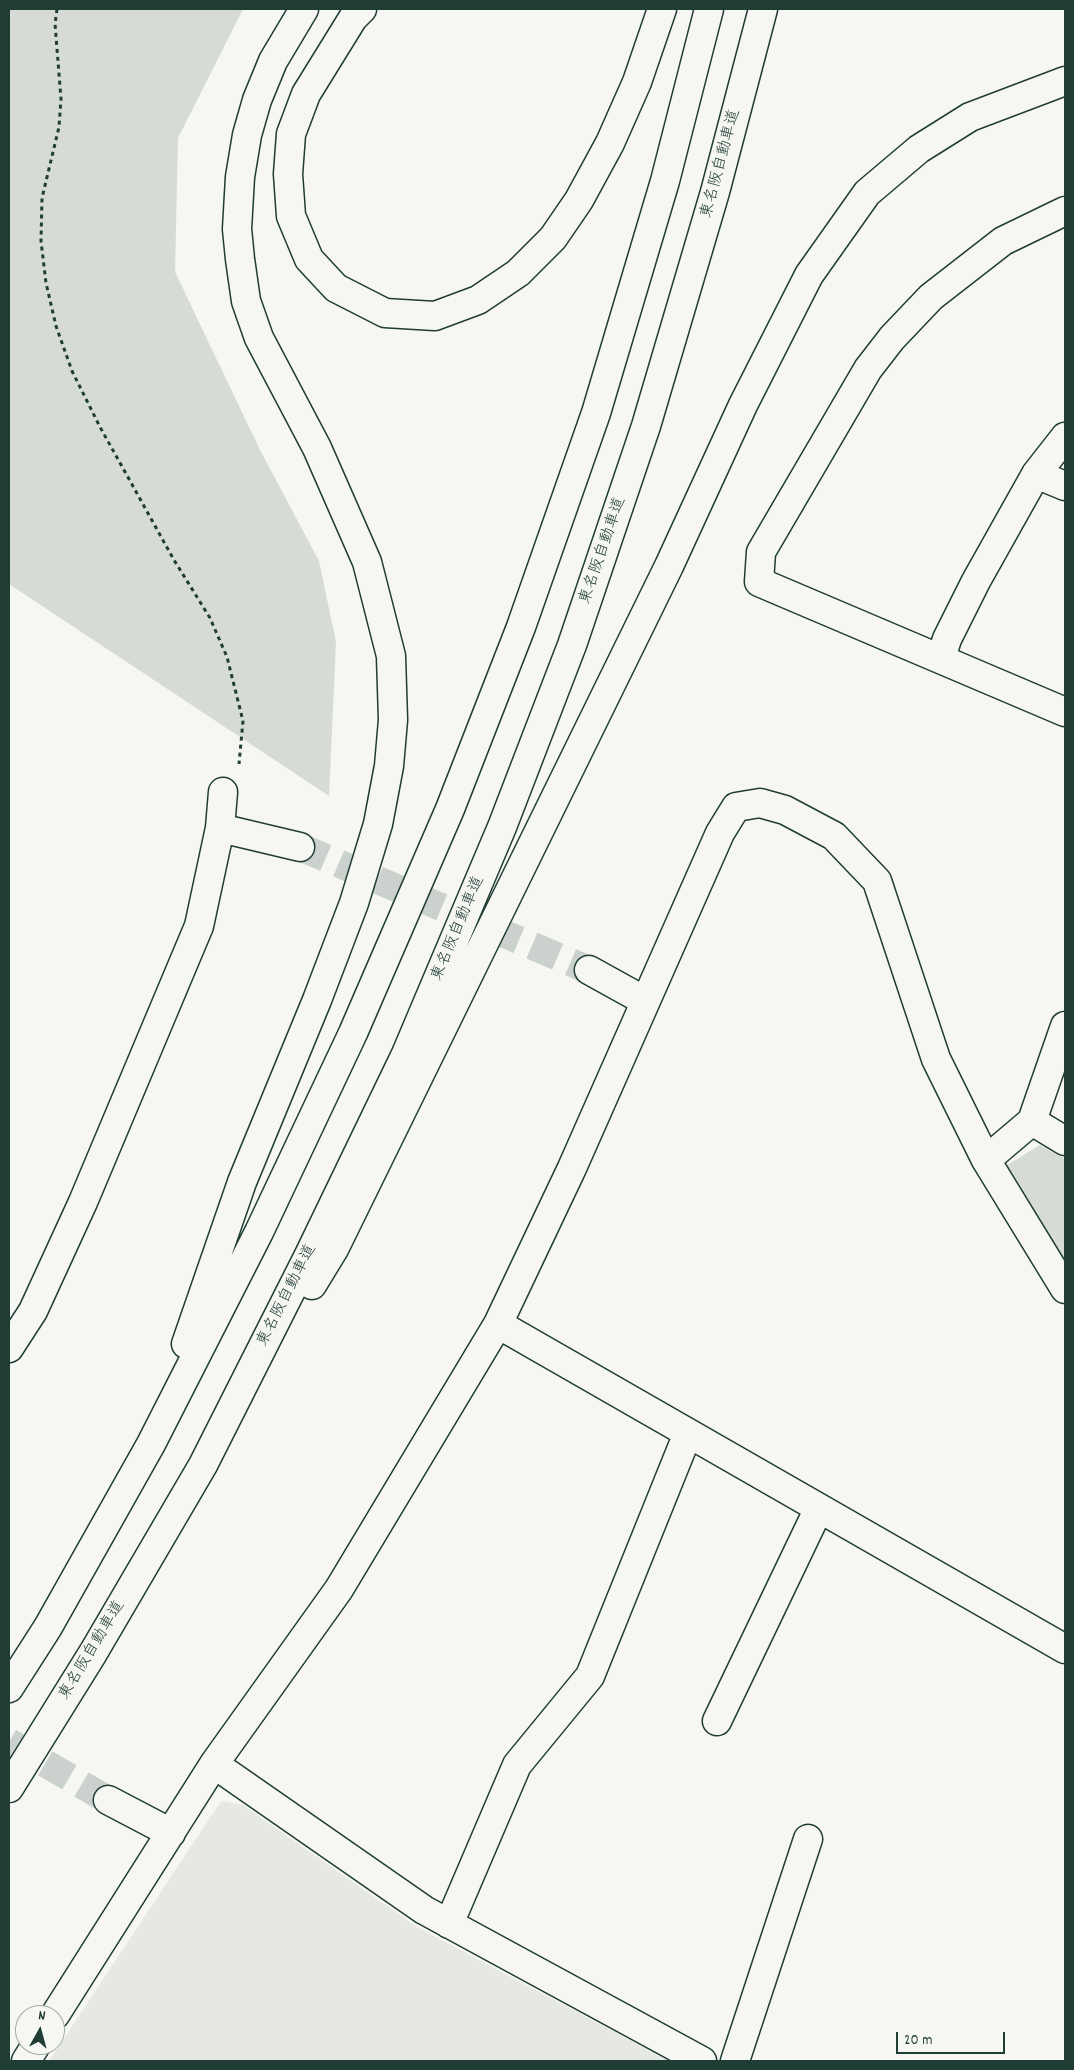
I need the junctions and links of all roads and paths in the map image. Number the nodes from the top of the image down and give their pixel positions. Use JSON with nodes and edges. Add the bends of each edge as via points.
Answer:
{"nodes":[{"id":1,"x":57,"y":9,"type":"edge"},
{"id":2,"x":304,"y":9,"type":"edge"},
{"id":3,"x":362,"y":9,"type":"edge"},
{"id":4,"x":662,"y":9,"type":"edge"},
{"id":5,"x":709,"y":9,"type":"edge"},
{"id":6,"x":763,"y":9,"type":"edge"},
{"id":7,"x":1065,"y":81,"type":"edge"},
{"id":8,"x":1065,"y":211,"type":"edge"},
{"id":9,"x":1065,"y":437,"type":"edge"},
{"id":10,"x":1036,"y":474,"type":"junction"},
{"id":11,"x":1065,"y":486,"type":"edge"},
{"id":12,"x":941,"y":658,"type":"junction"},
{"id":13,"x":1065,"y":712,"type":"edge"},
{"id":14,"x":223,"y":792,"type":"joint"},
{"id":15,"x":220,"y":828,"type":"junction"},
{"id":16,"x":300,"y":847,"type":"tunnel mouth"},
{"id":17,"x":589,"y":970,"type":"tunnel mouth"},
{"id":18,"x":645,"y":1001,"type":"junction"},
{"id":19,"x":1065,"y":1026,"type":"edge"},
{"id":20,"x":1032,"y":1121,"type":"junction"},
{"id":21,"x":1065,"y":1141,"type":"edge"},
{"id":22,"x":986,"y":1160,"type":"junction"},
{"id":23,"x":1065,"y":1289,"type":"edge"},
{"id":24,"x":498,"y":1324,"type":"junction"},
{"id":25,"x":9,"y":1348,"type":"edge"},
{"id":26,"x":688,"y":1433,"type":"junction"},
{"id":27,"x":151,"y":1444,"type":"junction"},
{"id":28,"x":203,"y":1465,"type":"junction"},
{"id":29,"x":819,"y":1508,"type":"junction"},
{"id":30,"x":1065,"y":1649,"type":"edge"},
{"id":31,"x":9,"y":1688,"type":"edge"},
{"id":32,"x":717,"y":1722,"type":"dead end"},
{"id":33,"x":214,"y":1764,"type":"junction"},
{"id":34,"x":9,"y":1788,"type":"edge"},
{"id":35,"x":108,"y":1800,"type":"tunnel mouth"},
{"id":36,"x":171,"y":1833,"type":"junction"},
{"id":37,"x":808,"y":1839,"type":"dead end"},
{"id":38,"x":449,"y":1924,"type":"junction"},
{"id":39,"x":62,"y":2005,"type":"edge"},
{"id":40,"x":702,"y":2061,"type":"edge"},
{"id":41,"x":735,"y":2061,"type":"edge"}],
"edges":[{"from":1,"to":14,"type":"path","via":[[55,24],[61,99],[58,128],[42,198],[41,241],[46,283],[56,326],[72,371],[133,487],[210,618],[227,657],[242,721],[235,788]]},
{"from":2,"to":27,"type":"main road","via":[[274,61],[257,100],[247,135],[237,228],[240,259],[246,301],[259,338],[317,448],[369,570],[391,656],[393,720],[389,766],[378,824],[354,903],[242,1182]]},
{"from":3,"to":4,"type":"main road","via":[[353,18],[306,94],[292,134],[288,174],[291,216],[309,259],[336,288],[385,313],[435,316],[478,300],[518,274],[553,238],[579,200],[610,144],[637,82]]},
{"from":5,"to":27,"type":"main road","via":[[665,181],[596,413],[521,627],[450,809],[353,1032],[259,1232]]},
{"from":6,"to":28,"type":"main road","name":"東名阪自動車道","via":[[716,192],[646,426],[572,645],[502,827],[406,1054]]},
{"from":7,"to":28,"type":"main road","via":[[970,117],[920,149],[868,193],[809,275],[334,1249]]},
{"from":8,"to":12,"type":"main road","via":[[1003,241],[931,297],[892,338],[868,369],[761,552],[759,582]]},
{"from":9,"to":10,"type":"main road"},
{"from":10,"to":11,"type":"main road"},
{"from":10,"to":12,"type":"main road","via":[[976,581]]},
{"from":12,"to":13,"type":"main road"},
{"from":14,"to":15,"type":"main road"},
{"from":15,"to":16,"type":"main road"},
{"from":15,"to":25,"type":"main road","via":[[199,926],[83,1202],[33,1311]]},
{"from":17,"to":18,"type":"main road"},
{"from":18,"to":22,"type":"main road","via":[[720,834],[736,807],[760,803],[785,810],[834,836],[877,881],[936,1059]]},
{"from":18,"to":24,"type":"main road","via":[[572,1168]]},
{"from":19,"to":20,"type":"main road"},
{"from":20,"to":21,"type":"main road"},
{"from":20,"to":22,"type":"main road"},
{"from":22,"to":23,"type":"main road"},
{"from":24,"to":26,"type":"main road"},
{"from":24,"to":33,"type":"main road","via":[[339,1588]]},
{"from":26,"to":29,"type":"main road"},
{"from":26,"to":38,"type":"main road","via":[[590,1676],[517,1765]]},
{"from":27,"to":31,"type":"main road","via":[[48,1626]]},
{"from":28,"to":34,"type":"main road","name":"東名阪自動車道","via":[[94,1653]]},
{"from":29,"to":30,"type":"main road"},
{"from":29,"to":32,"type":"main road"},
{"from":33,"to":36,"type":"main road"},
{"from":33,"to":38,"type":"main road"},
{"from":35,"to":36,"type":"main road"},
{"from":36,"to":39,"type":"main road"},
{"from":37,"to":41,"type":"main road"},
{"from":38,"to":40,"type":"main road"}]}
